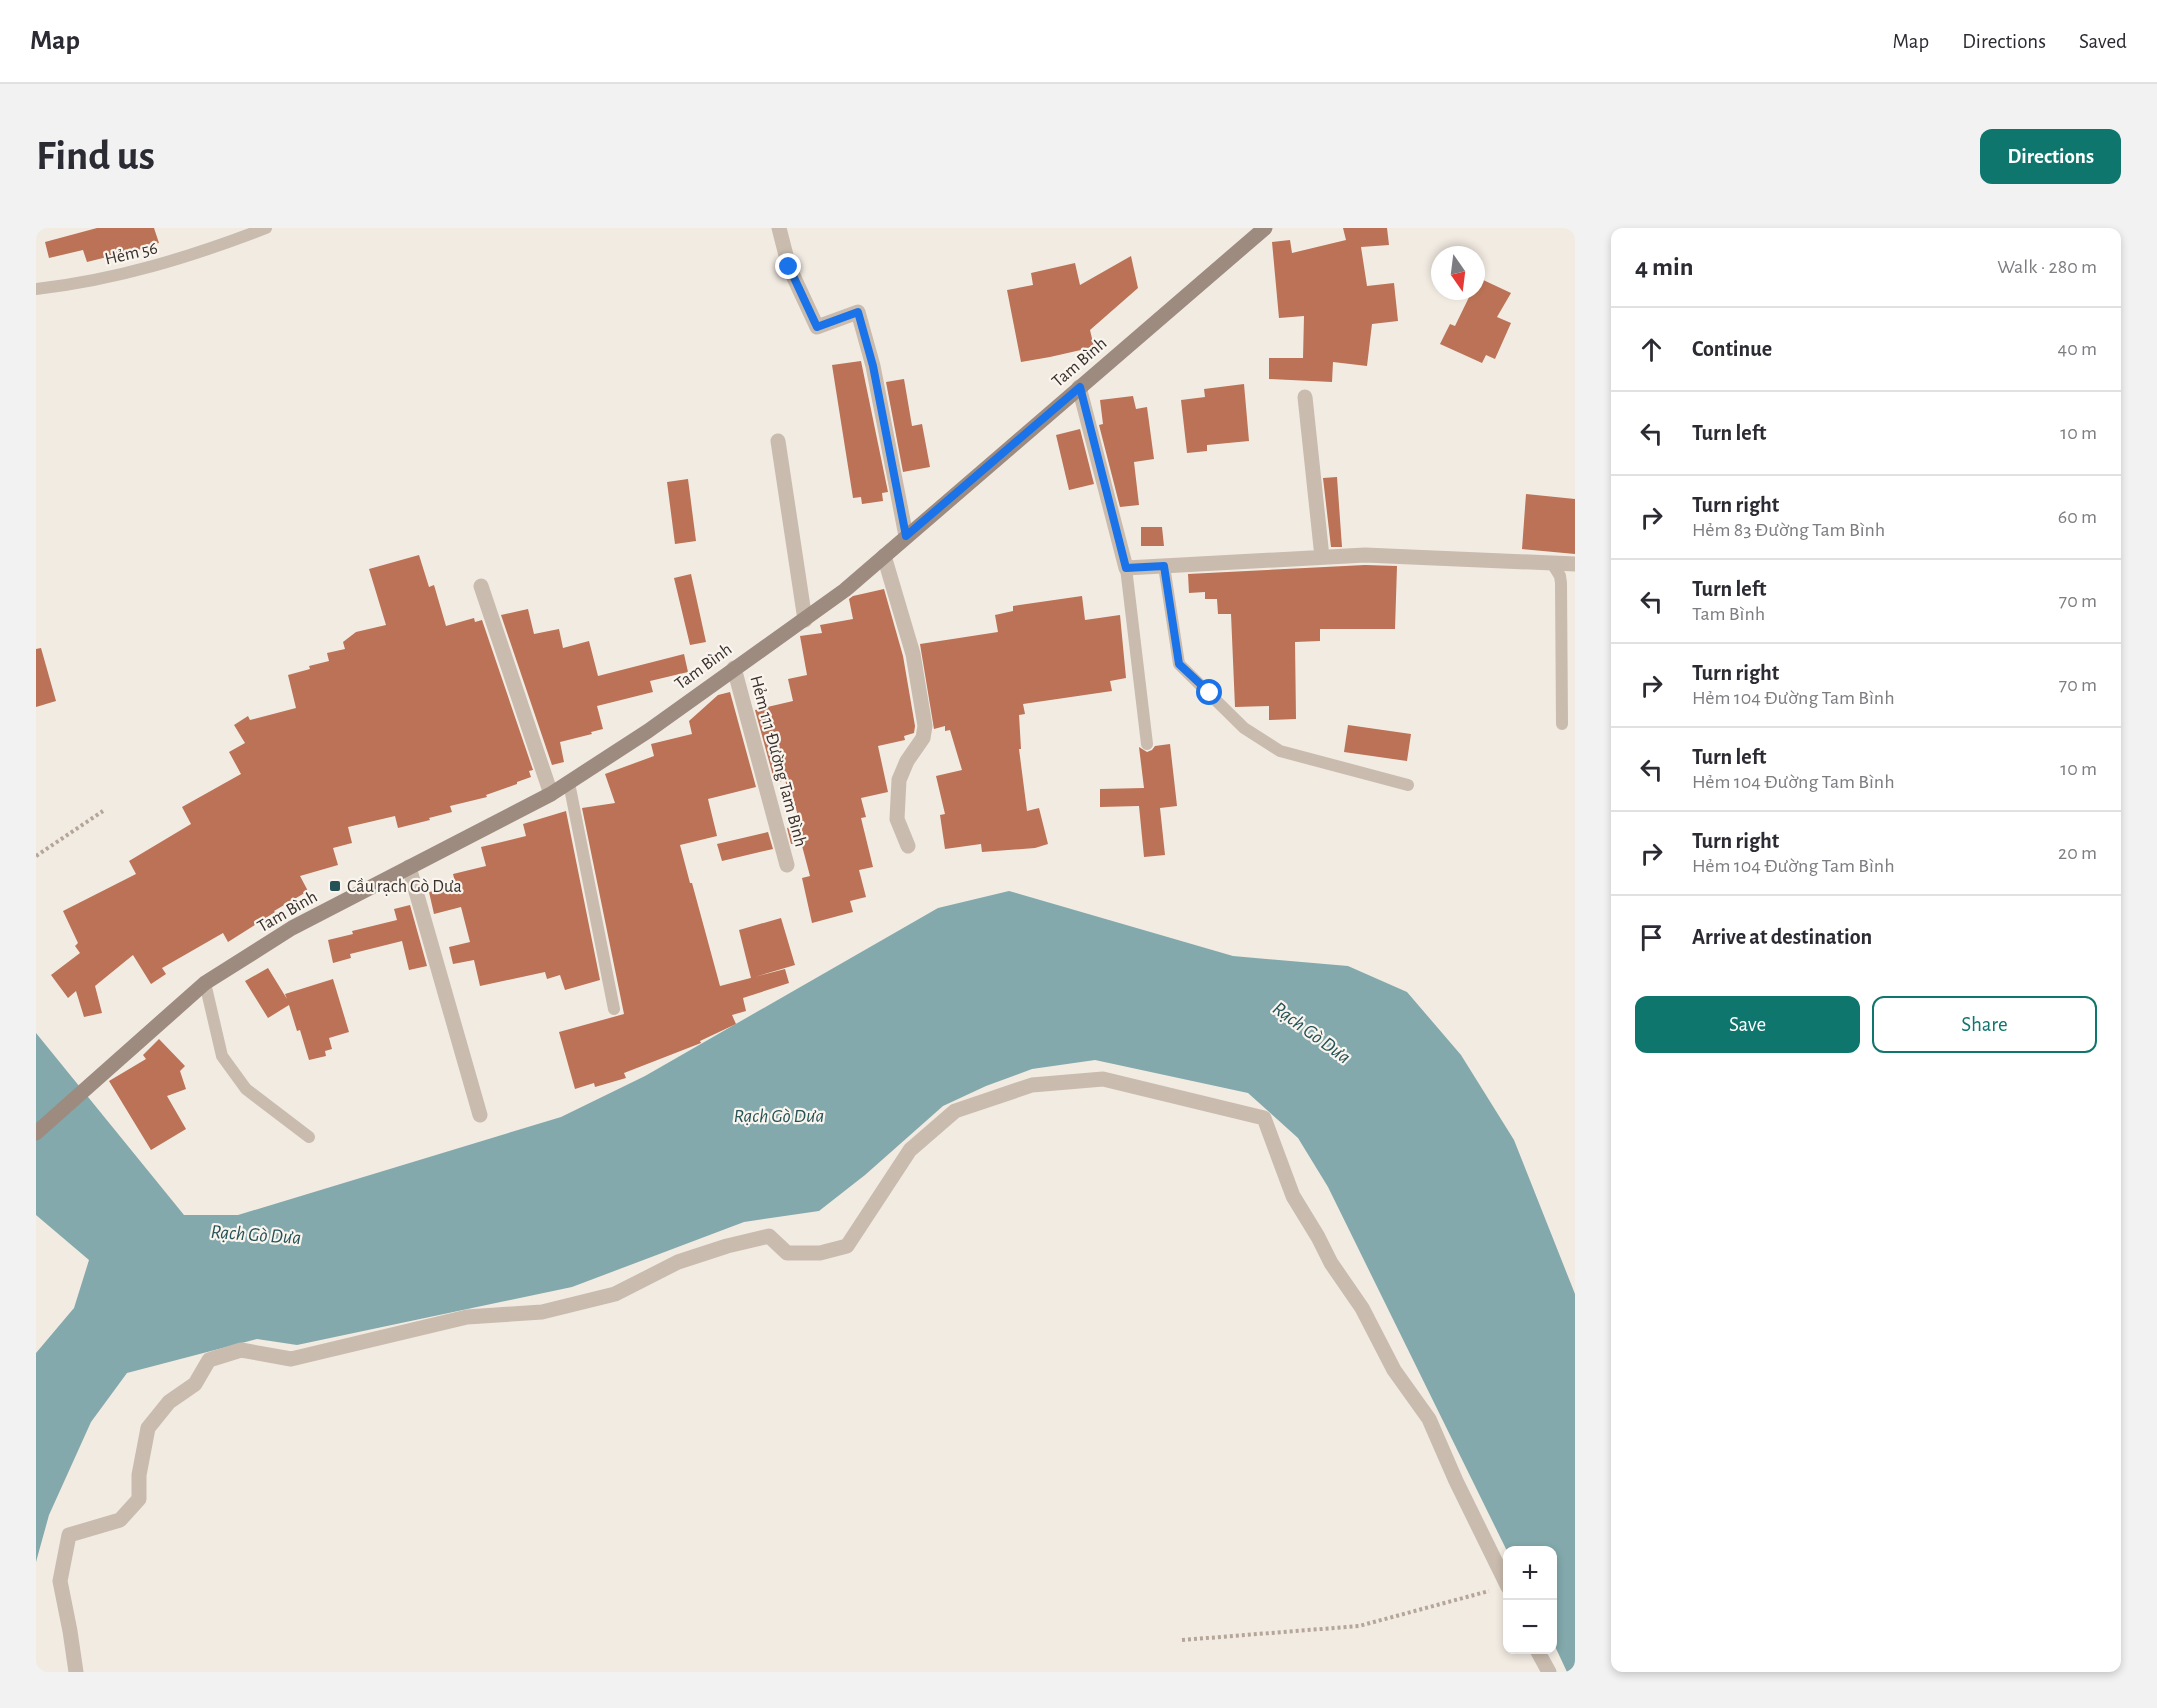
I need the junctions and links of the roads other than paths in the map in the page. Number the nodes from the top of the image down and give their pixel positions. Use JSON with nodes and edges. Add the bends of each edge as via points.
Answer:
{"nodes":[{"id":1,"x":266,"y":228,"type":"edge"},
{"id":2,"x":779,"y":228,"type":"edge"},
{"id":3,"x":1265,"y":228,"type":"edge"},
{"id":4,"x":36,"y":289,"type":"edge"},
{"id":5,"x":1080,"y":387,"type":"junction"},
{"id":6,"x":1305,"y":397,"type":"dead end"},
{"id":7,"x":778,"y":441,"type":"dead end"},
{"id":8,"x":906,"y":536,"type":"junction"},
{"id":9,"x":884,"y":556,"type":"junction"},
{"id":10,"x":1322,"y":557,"type":"junction"},
{"id":11,"x":1552,"y":563,"type":"junction"},
{"id":12,"x":1575,"y":564,"type":"edge"},
{"id":13,"x":1164,"y":566,"type":"junction"},
{"id":14,"x":1126,"y":568,"type":"junction"},
{"id":15,"x":481,"y":586,"type":"dead end"},
{"id":16,"x":805,"y":620,"type":"junction"},
{"id":17,"x":734,"y":668,"type":"junction"},
{"id":18,"x":1562,"y":724,"type":"dead end"},
{"id":19,"x":1147,"y":744,"type":"dead end"},
{"id":20,"x":569,"y":783,"type":"junction"},
{"id":21,"x":1408,"y":785,"type":"dead end"},
{"id":22,"x":551,"y":794,"type":"junction"},
{"id":23,"x":908,"y":846,"type":"dead end"},
{"id":24,"x":787,"y":865,"type":"dead end"},
{"id":25,"x":409,"y":867,"type":"junction"},
{"id":26,"x":205,"y":983,"type":"junction"},
{"id":27,"x":615,"y":1010,"type":"dead end"},
{"id":28,"x":480,"y":1115,"type":"dead end"},
{"id":29,"x":36,"y":1132,"type":"edge"},
{"id":30,"x":309,"y":1137,"type":"dead end"},
{"id":31,"x":1503,"y":1578,"type":"edge"},
{"id":32,"x":1539,"y":1654,"type":"edge"},
{"id":33,"x":76,"y":1672,"type":"edge"},
{"id":34,"x":1549,"y":1672,"type":"edge"}],
"edges":[{"from":1,"to":4,"type":"lane","name":"Hẻm 56","via":[[148,269]]},
{"from":2,"to":8,"type":"street","via":[[789,267],[817,327],[858,312],[873,366]]},
{"from":3,"to":5,"type":"main road","name":"Tam Bình"},
{"from":5,"to":8,"type":"main road","name":"Tam Bình"},
{"from":5,"to":14,"type":"street"},
{"from":6,"to":10,"type":"street"},
{"from":7,"to":16,"type":"street"},
{"from":8,"to":9,"type":"main road","name":"Tam Bình"},
{"from":9,"to":16,"type":"main road","name":"Tam Bình"},
{"from":9,"to":23,"type":"street","via":[[913,654],[925,726],[923,738],[899,780],[897,819]]},
{"from":10,"to":11,"type":"street","via":[[1365,555]]},
{"from":10,"to":13,"type":"street"},
{"from":11,"to":12,"type":"street"},
{"from":11,"to":18,"type":"lane","via":[[1562,583]]},
{"from":13,"to":14,"type":"street"},
{"from":13,"to":21,"type":"lane","via":[[1179,664],[1244,728],[1280,751]]},
{"from":14,"to":19,"type":"lane"},
{"from":15,"to":22,"type":"street"},
{"from":16,"to":17,"type":"main road","name":"Tam Bình"},
{"from":17,"to":20,"type":"main road","name":"Tam Bình"},
{"from":17,"to":24,"type":"street","name":"Hẻm 111 Đường Tam Bình"},
{"from":20,"to":22,"type":"main road","name":"Tam Bình"},
{"from":20,"to":27,"type":"lane"},
{"from":22,"to":25,"type":"main road","name":"Tam Bình"},
{"from":25,"to":26,"type":"main road","name":"Tam Bình","via":[[292,928]]},
{"from":25,"to":28,"type":"street"},
{"from":26,"to":29,"type":"main road","name":"Tam Bình"},
{"from":26,"to":30,"type":"lane","via":[[222,1056],[246,1089]]},
{"from":31,"to":33,"type":"street","via":[[1429,1419],[1394,1370],[1362,1308],[1293,1197],[1264,1118],[1103,1079],[1032,1085],[955,1110],[910,1150],[847,1246],[820,1253],[788,1253],[769,1236],[678,1262],[615,1294],[542,1312],[466,1317],[291,1359],[242,1350],[208,1360],[195,1384],[169,1402],[148,1428],[139,1475],[139,1499],[120,1520],[69,1535],[60,1581]]},
{"from":32,"to":34,"type":"street"}]}
